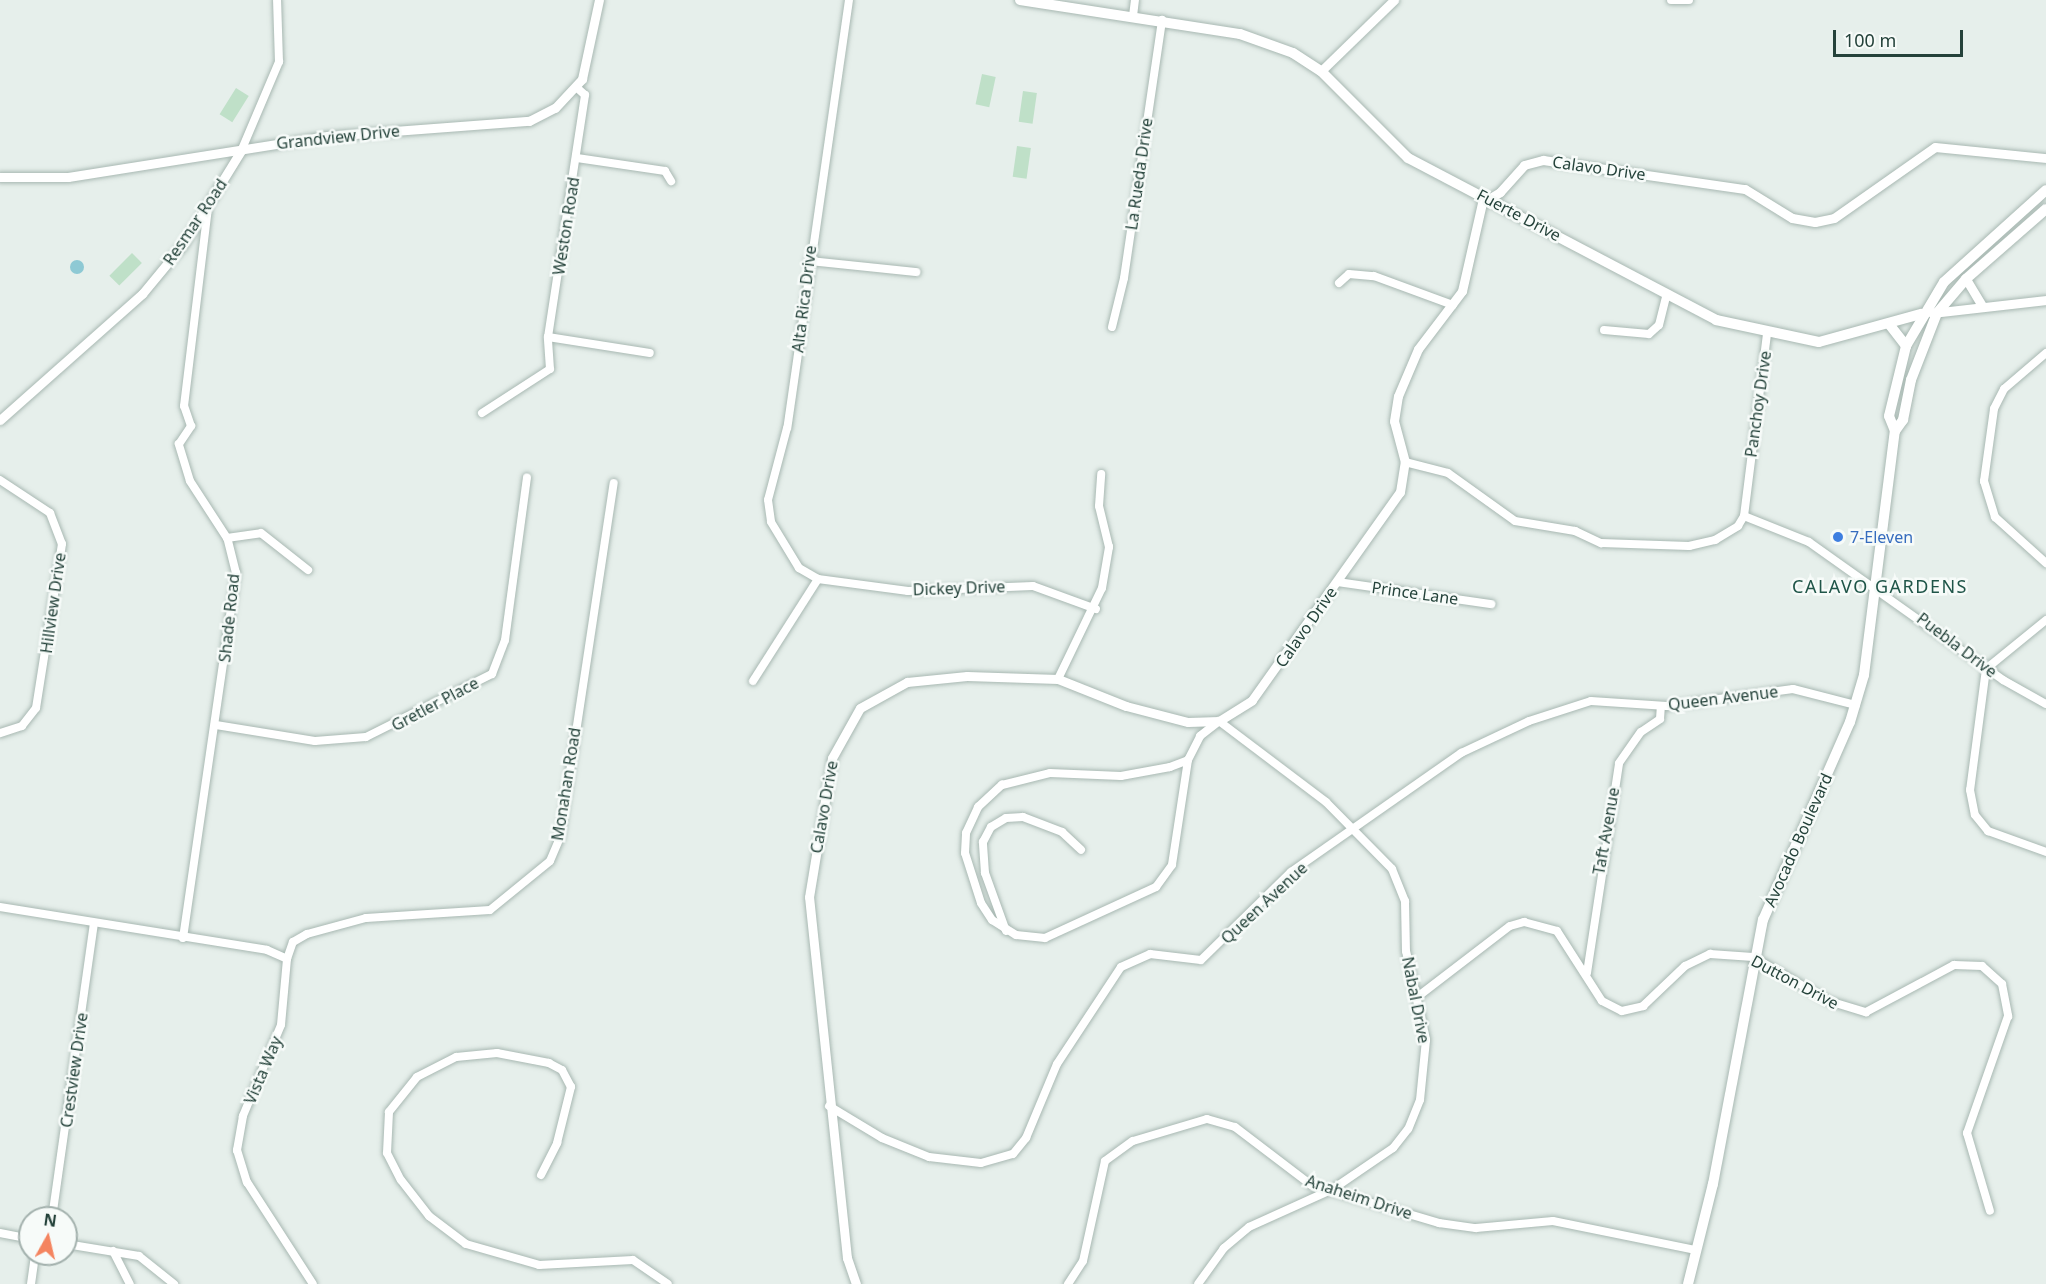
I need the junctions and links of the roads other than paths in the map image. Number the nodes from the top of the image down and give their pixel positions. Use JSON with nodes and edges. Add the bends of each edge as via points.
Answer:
{"nodes":[{"id":1,"x":277,"y":0,"type":"edge"},
{"id":2,"x":599,"y":0,"type":"edge"},
{"id":3,"x":849,"y":0,"type":"edge"},
{"id":4,"x":1020,"y":0,"type":"edge"},
{"id":5,"x":1135,"y":0,"type":"edge"},
{"id":6,"x":1394,"y":0,"type":"edge"},
{"id":7,"x":1671,"y":0,"type":"edge"},
{"id":8,"x":1689,"y":0,"type":"edge"},
{"id":9,"x":1133,"y":16,"type":"junction"},
{"id":10,"x":1162,"y":21,"type":"junction"},
{"id":11,"x":1321,"y":71,"type":"junction"},
{"id":12,"x":576,"y":87,"type":"junction"},
{"id":13,"x":242,"y":149,"type":"junction"},
{"id":14,"x":577,"y":158,"type":"junction"},
{"id":15,"x":2046,"y":158,"type":"edge"},
{"id":16,"x":0,"y":177,"type":"edge"},
{"id":17,"x":671,"y":181,"type":"dead end"},
{"id":18,"x":2046,"y":190,"type":"edge"},
{"id":19,"x":1491,"y":198,"type":"junction"},
{"id":20,"x":207,"y":207,"type":"junction"},
{"id":21,"x":2046,"y":209,"type":"edge"},
{"id":22,"x":809,"y":261,"type":"junction"},
{"id":23,"x":916,"y":272,"type":"dead end"},
{"id":24,"x":1966,"y":279,"type":"junction"},
{"id":25,"x":1339,"y":283,"type":"dead end"},
{"id":26,"x":1666,"y":297,"type":"junction"},
{"id":27,"x":2046,"y":300,"type":"edge"},
{"id":28,"x":1453,"y":305,"type":"junction"},
{"id":29,"x":1982,"y":306,"type":"junction"},
{"id":30,"x":1937,"y":313,"type":"junction"},
{"id":31,"x":1921,"y":314,"type":"junction"},
{"id":32,"x":1889,"y":324,"type":"junction"},
{"id":33,"x":1112,"y":327,"type":"dead end"},
{"id":34,"x":1604,"y":330,"type":"dead end"},
{"id":35,"x":1767,"y":335,"type":"junction"},
{"id":36,"x":548,"y":337,"type":"junction"},
{"id":37,"x":1906,"y":346,"type":"junction"},
{"id":38,"x":650,"y":353,"type":"dead end"},
{"id":39,"x":2046,"y":353,"type":"edge"},
{"id":40,"x":482,"y":413,"type":"dead end"},
{"id":41,"x":0,"y":420,"type":"edge"},
{"id":42,"x":1894,"y":431,"type":"junction"},
{"id":43,"x":1405,"y":462,"type":"junction"},
{"id":44,"x":1101,"y":474,"type":"dead end"},
{"id":45,"x":527,"y":477,"type":"dead end"},
{"id":46,"x":0,"y":480,"type":"edge"},
{"id":47,"x":614,"y":483,"type":"dead end"},
{"id":48,"x":1744,"y":516,"type":"junction"},
{"id":49,"x":227,"y":538,"type":"junction"},
{"id":50,"x":2046,"y":563,"type":"edge"},
{"id":51,"x":308,"y":570,"type":"dead end"},
{"id":52,"x":818,"y":579,"type":"junction"},
{"id":53,"x":1338,"y":582,"type":"junction"},
{"id":54,"x":1876,"y":591,"type":"junction"},
{"id":55,"x":1491,"y":604,"type":"dead end"},
{"id":56,"x":1096,"y":609,"type":"junction"},
{"id":57,"x":2046,"y":620,"type":"edge"},
{"id":58,"x":1986,"y":669,"type":"junction"},
{"id":59,"x":1058,"y":679,"type":"junction"},
{"id":60,"x":753,"y":681,"type":"dead end"},
{"id":61,"x":2046,"y":704,"type":"edge"},
{"id":62,"x":1856,"y":705,"type":"junction"},
{"id":63,"x":1661,"y":706,"type":"junction"},
{"id":64,"x":1219,"y":721,"type":"junction"},
{"id":65,"x":216,"y":725,"type":"junction"},
{"id":66,"x":0,"y":734,"type":"edge"},
{"id":67,"x":1188,"y":760,"type":"junction"},
{"id":68,"x":1356,"y":827,"type":"junction"},
{"id":69,"x":1082,"y":850,"type":"dead end"},
{"id":70,"x":2046,"y":852,"type":"edge"},
{"id":71,"x":0,"y":907,"type":"edge"},
{"id":72,"x":94,"y":923,"type":"junction"},
{"id":73,"x":1006,"y":930,"type":"junction"},
{"id":74,"x":183,"y":938,"type":"junction"},
{"id":75,"x":1753,"y":957,"type":"junction"},
{"id":76,"x":287,"y":959,"type":"junction"},
{"id":77,"x":1587,"y":973,"type":"junction"},
{"id":78,"x":1416,"y":998,"type":"junction"},
{"id":79,"x":829,"y":1106,"type":"junction"},
{"id":80,"x":541,"y":1175,"type":"dead end"},
{"id":81,"x":1333,"y":1189,"type":"junction"},
{"id":82,"x":54,"y":1206,"type":"edge"},
{"id":83,"x":1990,"y":1211,"type":"dead end"},
{"id":84,"x":0,"y":1233,"type":"edge"},
{"id":85,"x":18,"y":1237,"type":"edge"},
{"id":86,"x":78,"y":1246,"type":"edge"},
{"id":87,"x":1696,"y":1250,"type":"junction"},
{"id":88,"x":113,"y":1251,"type":"junction"},
{"id":89,"x":33,"y":1266,"type":"edge"},
{"id":90,"x":31,"y":1284,"type":"edge"},
{"id":91,"x":130,"y":1284,"type":"edge"},
{"id":92,"x":174,"y":1284,"type":"edge"},
{"id":93,"x":313,"y":1284,"type":"edge"},
{"id":94,"x":669,"y":1284,"type":"edge"},
{"id":95,"x":856,"y":1284,"type":"edge"},
{"id":96,"x":1068,"y":1284,"type":"edge"},
{"id":97,"x":1198,"y":1284,"type":"edge"},
{"id":98,"x":1688,"y":1284,"type":"edge"}],
"edges":[{"from":1,"to":13,"type":"street","name":"Resmar Road","via":[[279,62]]},
{"from":2,"to":12,"type":"street","name":"Grandview Drive","via":[[589,60]]},
{"from":3,"to":22,"type":"street","name":"Alta Rica Drive"},
{"from":4,"to":9,"type":"main road","name":"Fuerte Drive"},
{"from":5,"to":9,"type":"street"},
{"from":6,"to":11,"type":"street"},
{"from":7,"to":8,"type":"street"},
{"from":9,"to":10,"type":"main road","name":"Fuerte Drive"},
{"from":10,"to":11,"type":"main road","name":"Fuerte Drive","via":[[1265,42]]},
{"from":10,"to":33,"type":"street","name":"La Rueda Drive","via":[[1124,278]]},
{"from":11,"to":19,"type":"main road","name":"Fuerte Drive","via":[[1400,152]]},
{"from":12,"to":13,"type":"street","name":"Grandview Drive","via":[[547,113],[519,123],[334,135]]},
{"from":12,"to":14,"type":"street","name":"Weston Road","via":[[585,95]]},
{"from":13,"to":16,"type":"street","name":"Grandview Drive","via":[[68,177]]},
{"from":13,"to":20,"type":"street","name":"Resmar Road"},
{"from":14,"to":17,"type":"street","via":[[666,171]]},
{"from":14,"to":36,"type":"street","name":"Weston Road"},
{"from":15,"to":19,"type":"street","name":"Calavo Drive","via":[[1935,147],[1834,218],[1815,222],[1792,218],[1745,189],[1543,160],[1516,170]]},
{"from":18,"to":31,"type":"main road","name":"Avocado Boulevard","via":[[1963,261]]},
{"from":19,"to":26,"type":"main road","name":"Fuerte Drive"},
{"from":19,"to":28,"type":"street","name":"Calavo Drive","via":[[1482,203],[1473,226],[1466,278]]},
{"from":20,"to":41,"type":"street","name":"Resmar Road","via":[[142,294]]},
{"from":20,"to":49,"type":"street","name":"Shade Road","via":[[184,406],[190,426],[179,444],[189,481]]},
{"from":21,"to":24,"type":"main road","name":"Avocado Boulevard"},
{"from":22,"to":23,"type":"street"},
{"from":22,"to":52,"type":"street","name":"Alta Rica Drive","via":[[787,428],[768,508],[785,551]]},
{"from":24,"to":29,"type":"street"},
{"from":24,"to":30,"type":"main road","name":"Avocado Boulevard"},
{"from":25,"to":28,"type":"street","via":[[1348,274],[1374,276]]},
{"from":26,"to":34,"type":"street","via":[[1659,325],[1649,334]]},
{"from":26,"to":35,"type":"main road","name":"Fuerte Drive"},
{"from":27,"to":29,"type":"street","name":"Fuerte Drive"},
{"from":28,"to":43,"type":"street","name":"Calavo Drive","via":[[1418,349],[1398,396],[1394,422]]},
{"from":29,"to":30,"type":"street","name":"Fuerte Drive"},
{"from":30,"to":31,"type":"street","name":"Fuerte Drive"},
{"from":30,"to":42,"type":"main road","name":"Avocado Boulevard","via":[[1911,380],[1904,420]]},
{"from":31,"to":32,"type":"main road","name":"Fuerte Drive"},
{"from":31,"to":37,"type":"main road","name":"Avocado Boulevard"},
{"from":32,"to":35,"type":"main road","name":"Fuerte Drive","via":[[1827,341]]},
{"from":32,"to":37,"type":"main road"},
{"from":35,"to":48,"type":"street","name":"Panchoy Drive"},
{"from":36,"to":38,"type":"street"},
{"from":36,"to":40,"type":"street","name":"Weston Road","via":[[550,369]]},
{"from":37,"to":42,"type":"main road","name":"Avocado Boulevard","via":[[1889,416]]},
{"from":39,"to":50,"type":"street","via":[[2004,389],[1994,409],[1984,481],[1995,517]]},
{"from":42,"to":54,"type":"main road","name":"Avocado Boulevard"},
{"from":43,"to":48,"type":"street","via":[[1448,473],[1515,521],[1575,531],[1621,547],[1715,540],[1738,526]]},
{"from":43,"to":53,"type":"street","name":"Calavo Drive","via":[[1400,492]]},
{"from":44,"to":56,"type":"street","via":[[1099,506],[1109,547]]},
{"from":45,"to":65,"type":"street","name":"Gretler Place","via":[[508,621],[492,674],[366,737],[315,741]]},
{"from":46,"to":66,"type":"street","name":"Hillview Drive","via":[[50,513],[62,544],[36,708],[22,726]]},
{"from":47,"to":76,"type":"street","name":"Monahan Road","via":[[560,838],[550,861],[490,910],[366,918],[307,934],[293,942]]},
{"from":48,"to":54,"type":"street","name":"Puebla Drive","via":[[1798,535]]},
{"from":49,"to":51,"type":"street","via":[[261,533]]},
{"from":49,"to":65,"type":"street","name":"Shade Road","via":[[236,573]]},
{"from":52,"to":56,"type":"street","name":"Dickey Drive","via":[[908,591],[1033,585]]},
{"from":52,"to":60,"type":"street"},
{"from":53,"to":55,"type":"street","name":"Prince Lane"},
{"from":53,"to":64,"type":"street","name":"Calavo Drive","via":[[1264,687]]},
{"from":54,"to":58,"type":"street","name":"Puebla Drive"},
{"from":54,"to":62,"type":"main road","name":"Avocado Boulevard"},
{"from":56,"to":59,"type":"street"},
{"from":57,"to":58,"type":"street"},
{"from":58,"to":61,"type":"street","name":"Puebla Drive"},
{"from":58,"to":70,"type":"street","via":[[1971,780],[1975,815],[1995,837]]},
{"from":59,"to":64,"type":"street","name":"Calavo Drive","via":[[1168,719]]},
{"from":59,"to":79,"type":"street","name":"Calavo Drive","via":[[967,676],[907,682],[860,708],[838,742],[809,897]]},
{"from":62,"to":63,"type":"street","name":"Queen Avenue","via":[[1793,689]]},
{"from":62,"to":75,"type":"main road","name":"Avocado Boulevard","via":[[1776,884]]},
{"from":63,"to":68,"type":"street","name":"Queen Avenue","via":[[1591,701],[1529,721],[1461,753]]},
{"from":63,"to":77,"type":"street","name":"Taft Avenue","via":[[1660,719],[1641,732],[1619,763]]},
{"from":64,"to":67,"type":"street","via":[[1200,736]]},
{"from":64,"to":68,"type":"street","name":"Nabal Drive"},
{"from":65,"to":74,"type":"street","name":"Shade Road"},
{"from":67,"to":73,"type":"street","via":[[1172,865],[1156,887],[1055,935],[1030,938]]},
{"from":67,"to":73,"type":"street","via":[[1139,774],[1026,776],[1002,785],[978,807],[966,833],[965,853],[981,903]]},
{"from":68,"to":78,"type":"street","name":"Nabal Drive","via":[[1392,869],[1405,901],[1406,951]]},
{"from":68,"to":79,"type":"street","name":"Queen Avenue","via":[[1291,872],[1201,960],[1188,963],[1150,954],[1121,967],[1057,1064],[1026,1138],[1013,1154],[981,1163],[921,1155]]},
{"from":69,"to":73,"type":"street","via":[[1062,832],[1023,817],[1006,818],[991,827],[983,842],[985,873]]},
{"from":71,"to":72,"type":"street"},
{"from":72,"to":74,"type":"street"},
{"from":72,"to":82,"type":"street","name":"Crestview Drive"},
{"from":74,"to":76,"type":"street"},
{"from":75,"to":77,"type":"street","name":"Dutton Drive","via":[[1718,953],[1696,959],[1643,1006],[1627,1012],[1602,1001]]},
{"from":75,"to":83,"type":"street","name":"Dutton Drive","via":[[1829,1001],[1866,1012],[1954,965],[1976,964],[1994,973],[2005,991],[2008,1016],[1967,1133]]},
{"from":75,"to":87,"type":"main road","name":"Avocado Boulevard","via":[[1718,1161]]},
{"from":76,"to":93,"type":"street","name":"Vista Way","via":[[281,1025],[243,1116],[237,1150],[252,1192]]},
{"from":77,"to":78,"type":"street","name":"Dutton Drive","via":[[1557,931],[1524,922],[1510,926]]},
{"from":78,"to":81,"type":"street","name":"Nabal Drive","via":[[1426,1040],[1423,1089],[1413,1120],[1393,1148]]},
{"from":79,"to":95,"type":"street","name":"Calavo Drive","via":[[847,1258]]},
{"from":80,"to":94,"type":"street","via":[[557,1143],[571,1087],[562,1070],[549,1063],[497,1053],[456,1057],[417,1077],[389,1112],[387,1153],[400,1180],[429,1216],[459,1239],[524,1263],[633,1260]]},
{"from":81,"to":87,"type":"street","name":"Anaheim Drive","via":[[1455,1226],[1553,1221]]},
{"from":81,"to":96,"type":"street","name":"Anaheim Drive","via":[[1294,1175],[1222,1121],[1190,1122],[1133,1141],[1102,1167],[1083,1261]]},
{"from":81,"to":97,"type":"street","name":"Nabal Drive","via":[[1249,1227],[1212,1261]]},
{"from":84,"to":85,"type":"street"},
{"from":86,"to":88,"type":"street"},
{"from":87,"to":98,"type":"main road","name":"Avocado Boulevard"},
{"from":88,"to":91,"type":"street"},
{"from":88,"to":92,"type":"street","via":[[139,1256]]},
{"from":89,"to":90,"type":"street"}]}
